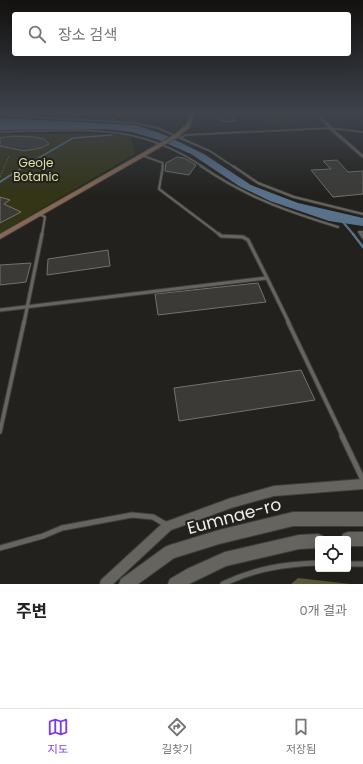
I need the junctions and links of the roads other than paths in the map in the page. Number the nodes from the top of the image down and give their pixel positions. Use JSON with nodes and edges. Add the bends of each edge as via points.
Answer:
{"nodes":[{"id":1,"x":151,"y":141,"type":"edge"},
{"id":2,"x":168,"y":141,"type":"edge"},
{"id":3,"x":188,"y":141,"type":"edge"},
{"id":4,"x":345,"y":141,"type":"edge"},
{"id":5,"x":162,"y":144,"type":"junction"},
{"id":6,"x":141,"y":155,"type":"junction"},
{"id":7,"x":363,"y":157,"type":"edge"},
{"id":8,"x":39,"y":214,"type":"junction"},
{"id":9,"x":363,"y":214,"type":"edge"},
{"id":10,"x":338,"y":227,"type":"dead end"},
{"id":11,"x":363,"y":232,"type":"edge"},
{"id":12,"x":0,"y":237,"type":"edge"},
{"id":13,"x":363,"y":237,"type":"edge"},
{"id":14,"x":267,"y":278,"type":"junction"},
{"id":15,"x":28,"y":306,"type":"junction"},
{"id":16,"x":0,"y":310,"type":"edge"},
{"id":17,"x":0,"y":432,"type":"edge"},
{"id":18,"x":363,"y":480,"type":"edge"},
{"id":19,"x":363,"y":484,"type":"edge"},
{"id":20,"x":363,"y":519,"type":"edge"},
{"id":21,"x":168,"y":526,"type":"junction"},
{"id":22,"x":351,"y":539,"type":"edge"},
{"id":23,"x":363,"y":539,"type":"edge"},
{"id":24,"x":315,"y":541,"type":"edge"},
{"id":25,"x":0,"y":548,"type":"edge"},
{"id":26,"x":315,"y":563,"type":"edge"},
{"id":27,"x":351,"y":564,"type":"edge"},
{"id":28,"x":363,"y":564,"type":"edge"},
{"id":29,"x":106,"y":584,"type":"edge"},
{"id":30,"x":126,"y":584,"type":"edge"},
{"id":31,"x":175,"y":584,"type":"edge"},
{"id":32,"x":222,"y":584,"type":"edge"}],
"edges":[{"from":1,"to":5,"type":"lane"},
{"from":2,"to":5,"type":"main road"},
{"from":3,"to":9,"type":"lane","via":[[210,151],[258,183],[294,197]]},
{"from":4,"to":7,"type":"street"},
{"from":5,"to":6,"type":"main road"},
{"from":5,"to":10,"type":"lane","via":[[202,165],[233,187],[273,207]]},
{"from":6,"to":8,"type":"main road"},
{"from":6,"to":14,"type":"lane","via":[[163,163],[159,189],[221,236],[243,236],[248,240]]},
{"from":8,"to":12,"type":"main road"},
{"from":8,"to":15,"type":"lane","via":[[45,217]]},
{"from":11,"to":13,"type":"lane","via":[[359,232]]},
{"from":14,"to":15,"type":"lane"},
{"from":14,"to":18,"type":"lane"},
{"from":15,"to":16,"type":"lane"},
{"from":15,"to":17,"type":"lane"},
{"from":19,"to":21,"type":"street","via":[[274,491],[231,503]]},
{"from":20,"to":30,"type":"street","name":"Eumnae-ro","via":[[293,519],[219,537],[170,552]]},
{"from":21,"to":25,"type":"lane","via":[[153,517],[132,515],[62,528]]},
{"from":21,"to":29,"type":"street"},
{"from":22,"to":23,"type":"street"},
{"from":24,"to":31,"type":"street","via":[[299,542],[225,559]]},
{"from":26,"to":32,"type":"lane","via":[[289,563],[240,575]]},
{"from":27,"to":28,"type":"lane"}]}
